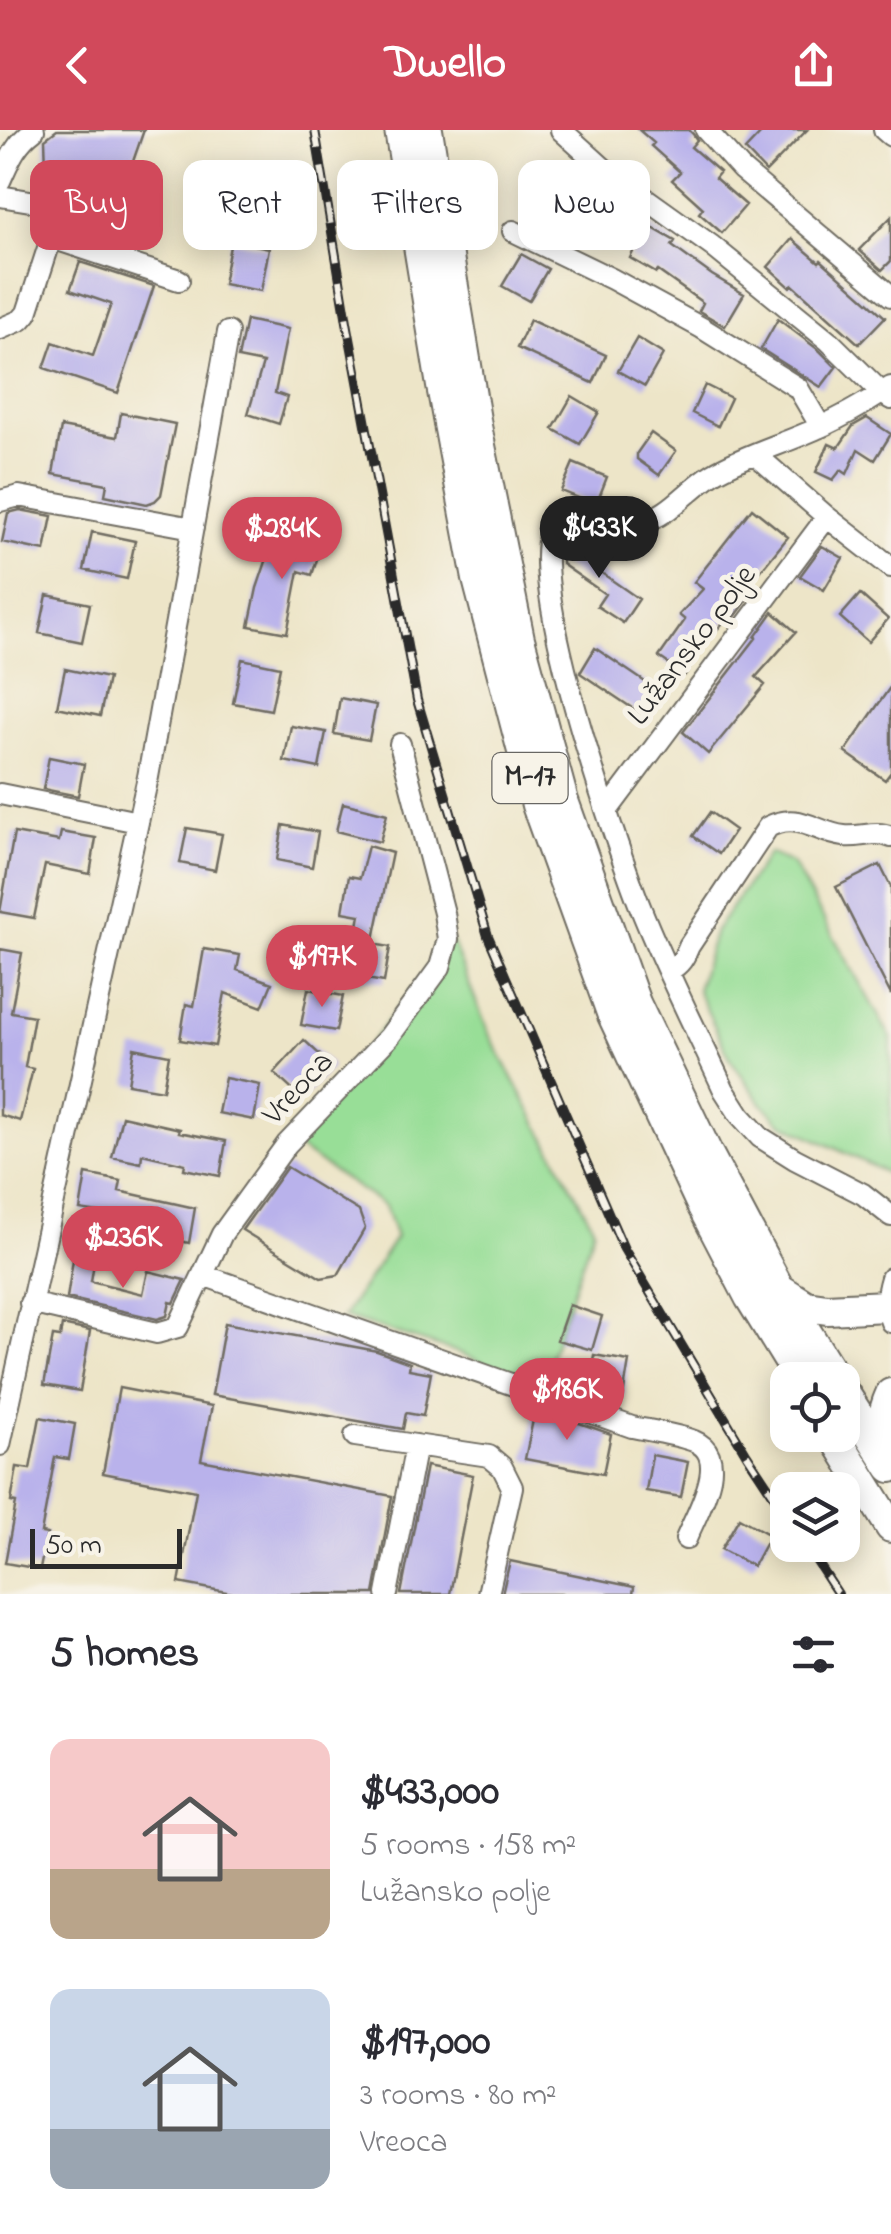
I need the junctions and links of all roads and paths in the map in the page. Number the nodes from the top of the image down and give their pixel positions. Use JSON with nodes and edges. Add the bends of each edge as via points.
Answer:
{"nodes":[{"id":1,"x":34,"y":130,"type":"edge"},
{"id":2,"x":400,"y":130,"type":"edge"},
{"id":3,"x":428,"y":130,"type":"edge"},
{"id":4,"x":561,"y":130,"type":"edge"},
{"id":5,"x":706,"y":130,"type":"edge"},
{"id":6,"x":884,"y":130,"type":"edge"},
{"id":7,"x":891,"y":136,"type":"edge"},
{"id":8,"x":0,"y":181,"type":"edge"},
{"id":9,"x":0,"y":196,"type":"edge"},
{"id":10,"x":30,"y":201,"type":"edge"},
{"id":11,"x":513,"y":232,"type":"dead end"},
{"id":12,"x":179,"y":280,"type":"dead end"},
{"id":13,"x":891,"y":296,"type":"edge"},
{"id":14,"x":0,"y":329,"type":"edge"},
{"id":15,"x":228,"y":332,"type":"dead end"},
{"id":16,"x":888,"y":393,"type":"edge"},
{"id":17,"x":821,"y":428,"type":"junction"},
{"id":18,"x":756,"y":454,"type":"junction"},
{"id":19,"x":0,"y":501,"type":"edge"},
{"id":20,"x":827,"y":517,"type":"junction"},
{"id":21,"x":193,"y":528,"type":"junction"},
{"id":22,"x":891,"y":567,"type":"edge"},
{"id":23,"x":400,"y":744,"type":"dead end"},
{"id":24,"x":0,"y":794,"type":"edge"},
{"id":25,"x":606,"y":811,"type":"junction"},
{"id":26,"x":138,"y":822,"type":"junction"},
{"id":27,"x":891,"y":837,"type":"edge"},
{"id":28,"x":669,"y":971,"type":"junction"},
{"id":29,"x":890,"y":1216,"type":"edge"},
{"id":30,"x":202,"y":1275,"type":"junction"},
{"id":31,"x":779,"y":1288,"type":"junction"},
{"id":32,"x":890,"y":1302,"type":"edge"},
{"id":33,"x":30,"y":1303,"type":"junction"},
{"id":34,"x":790,"y":1362,"type":"edge"},
{"id":35,"x":825,"y":1362,"type":"edge"},
{"id":36,"x":891,"y":1394,"type":"edge"},
{"id":37,"x":860,"y":1418,"type":"edge"},
{"id":38,"x":354,"y":1436,"type":"dead end"},
{"id":39,"x":0,"y":1445,"type":"edge"},
{"id":40,"x":416,"y":1446,"type":"junction"},
{"id":41,"x":845,"y":1452,"type":"edge"},
{"id":42,"x":889,"y":1464,"type":"edge"},
{"id":43,"x":891,"y":1527,"type":"edge"},
{"id":44,"x":686,"y":1539,"type":"dead end"},
{"id":45,"x":387,"y":1594,"type":"edge"},
{"id":46,"x":488,"y":1594,"type":"edge"}],
"edges":[{"from":1,"to":8,"type":"street","via":[[21,139]]},
{"from":2,"to":34,"type":"highway","number":"M-17","via":[[478,579],[537,805],[612,1013],[700,1201]]},
{"from":3,"to":31,"type":"highway","number":"M-17","via":[[480,445],[519,639],[563,802],[635,1003]]},
{"from":4,"to":16,"type":"street","name":"Lužansko polje"},
{"from":5,"to":13,"type":"street","via":[[741,169]]},
{"from":6,"to":7,"type":"street"},
{"from":9,"to":10,"type":"street"},
{"from":11,"to":17,"type":"street","via":[[612,278],[798,388]]},
{"from":12,"to":14,"type":"street","via":[[50,242],[27,313]]},
{"from":15,"to":21,"type":"street"},
{"from":16,"to":17,"type":"street","name":"Lužansko polje"},
{"from":17,"to":18,"type":"street","name":"Lužansko polje"},
{"from":18,"to":20,"type":"street"},
{"from":18,"to":25,"type":"street","name":"Lužansko polje","via":[[714,473],[662,516],[610,528],[568,516],[552,526],[546,573],[553,624]]},
{"from":19,"to":21,"type":"street","via":[[18,496]]},
{"from":20,"to":22,"type":"street"},
{"from":20,"to":25,"type":"street","name":"Lužansko polje"},
{"from":21,"to":26,"type":"street"},
{"from":23,"to":30,"type":"street","name":"Vreoca","via":[[444,913],[448,939],[440,968],[389,1037],[288,1144],[222,1234]]},
{"from":24,"to":26,"type":"street"},
{"from":25,"to":28,"type":"street","name":"Lužansko polje"},
{"from":26,"to":33,"type":"street"},
{"from":27,"to":28,"type":"street","via":[[844,836],[790,820],[768,827],[679,966]]},
{"from":28,"to":29,"type":"street","name":"Lužansko polje","via":[[724,1090],[760,1138]]},
{"from":30,"to":33,"type":"street","name":"Vreoca","via":[[178,1327],[168,1332]]},
{"from":30,"to":44,"type":"street","via":[[632,1427],[694,1441],[705,1448],[712,1478]]},
{"from":31,"to":32,"type":"highway","via":[[826,1310]]},
{"from":31,"to":35,"type":"highway","number":"M-17"},
{"from":33,"to":39,"type":"street"},
{"from":36,"to":42,"type":"highway","via":[[882,1434]]},
{"from":37,"to":42,"type":"highway"},
{"from":38,"to":40,"type":"street"},
{"from":40,"to":45,"type":"street"},
{"from":40,"to":46,"type":"street","via":[[489,1456],[512,1487]]},
{"from":41,"to":43,"type":"highway"}]}
